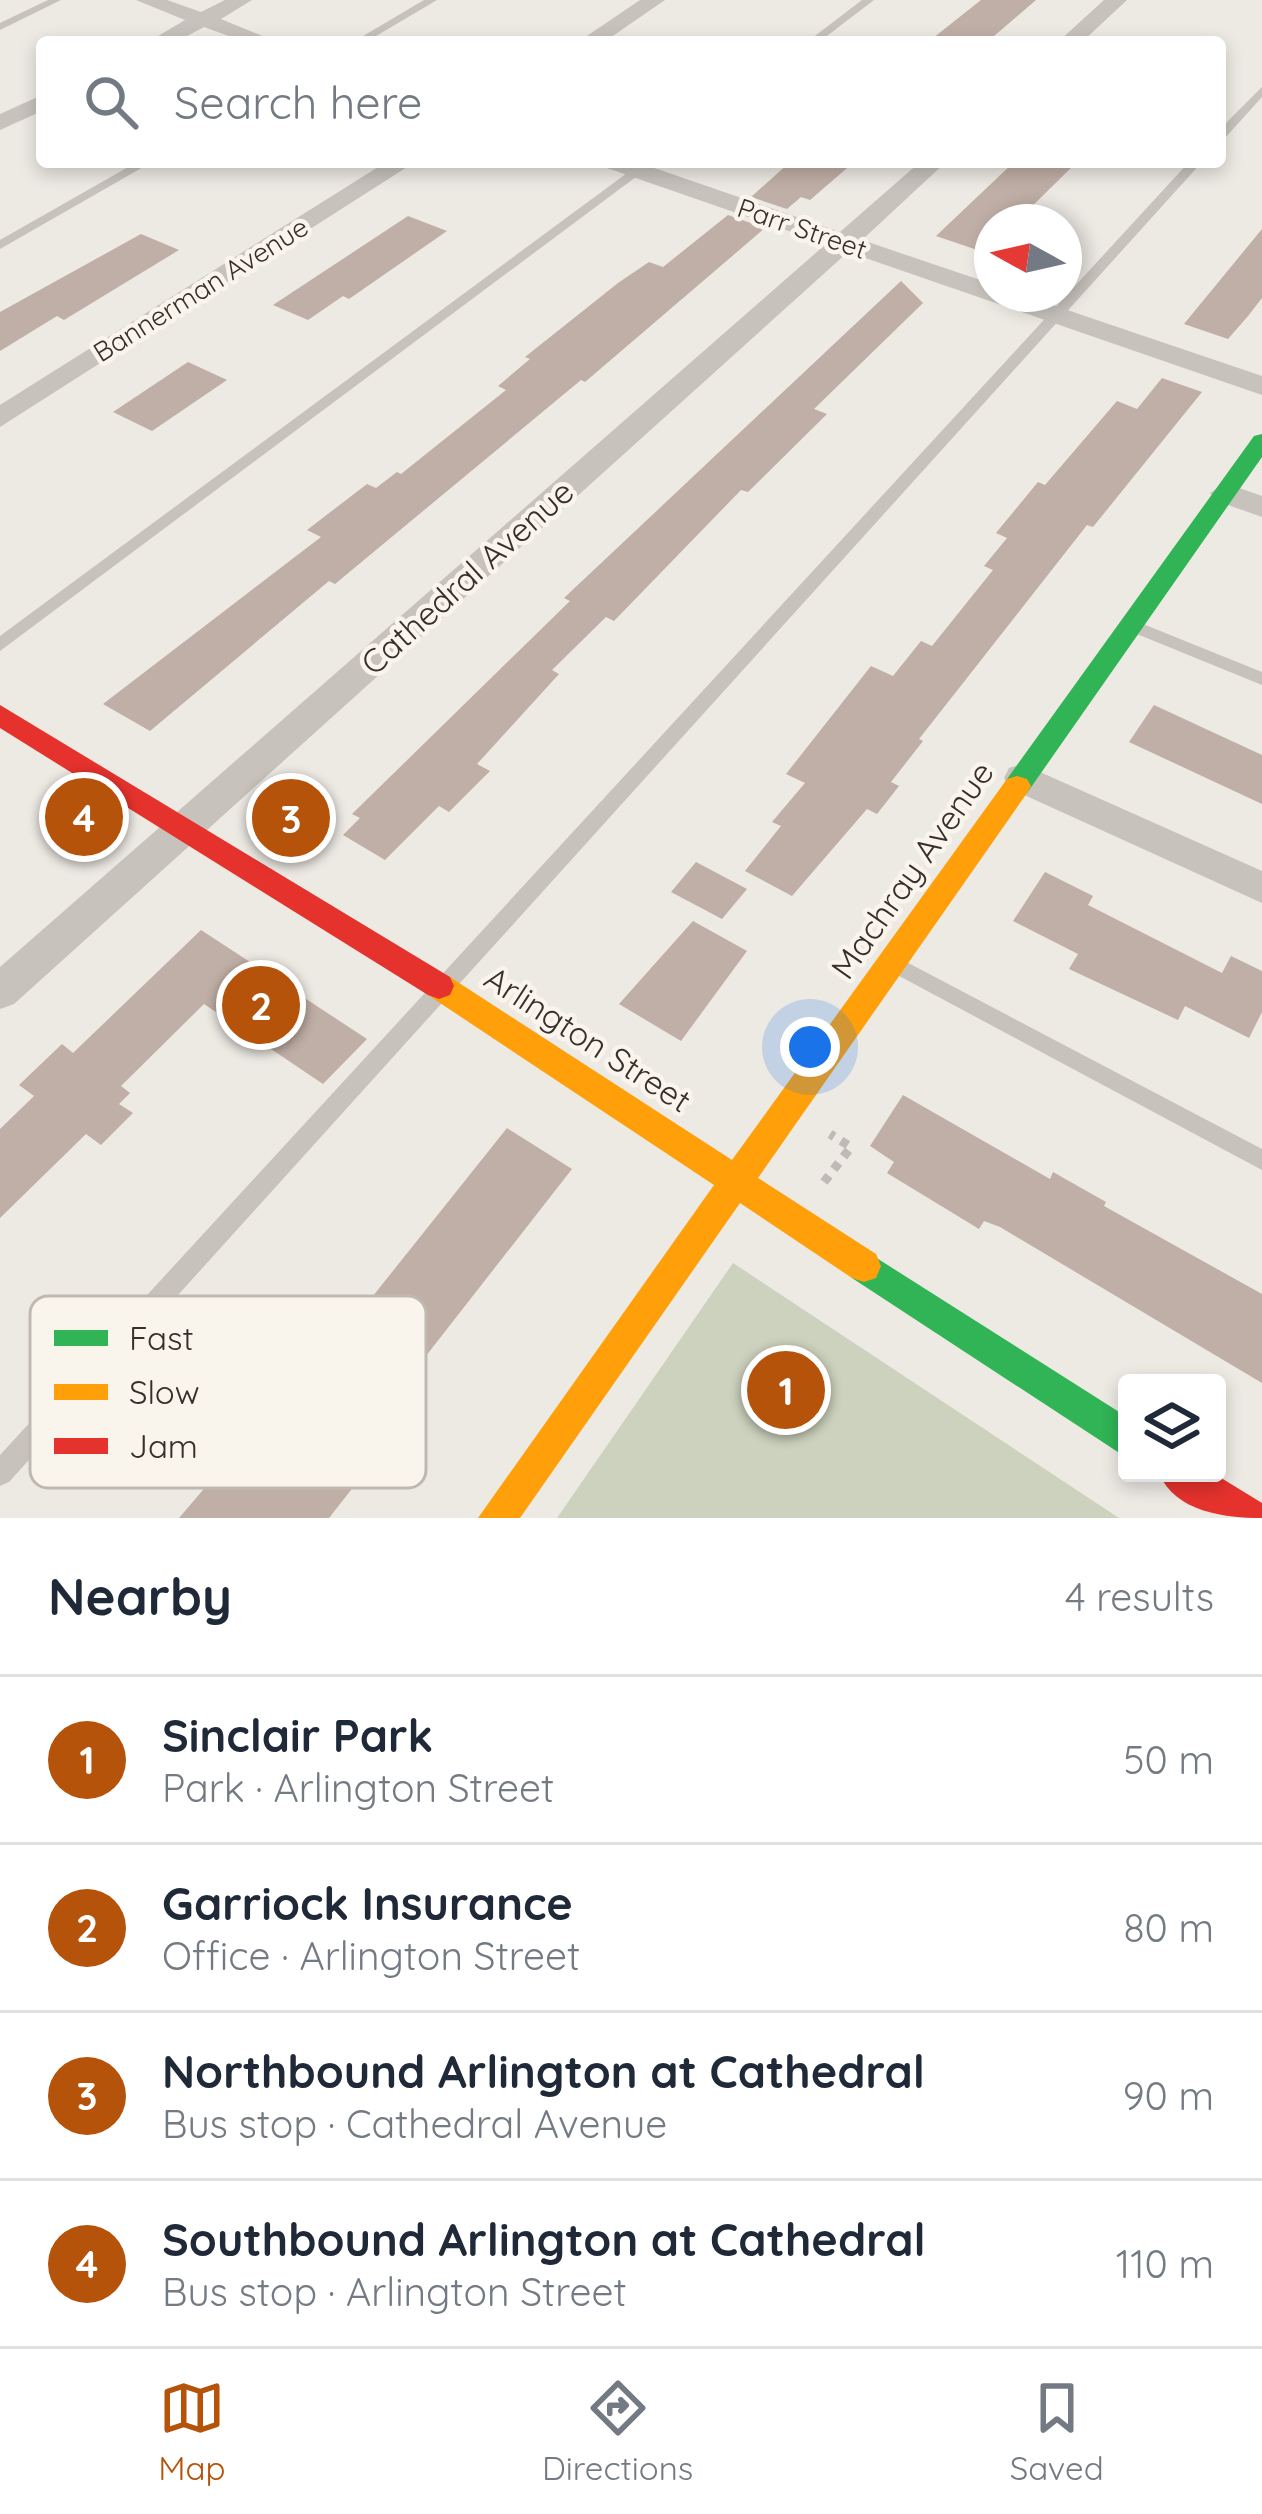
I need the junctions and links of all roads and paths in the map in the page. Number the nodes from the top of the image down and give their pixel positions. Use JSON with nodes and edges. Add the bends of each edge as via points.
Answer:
{"nodes":[{"id":1,"x":56,"y":0,"type":"edge"},
{"id":2,"x":147,"y":0,"type":"edge"},
{"id":3,"x":241,"y":0,"type":"edge"},
{"id":4,"x":432,"y":0,"type":"edge"},
{"id":5,"x":654,"y":0,"type":"edge"},
{"id":6,"x":869,"y":0,"type":"edge"},
{"id":7,"x":1116,"y":0,"type":"edge"},
{"id":8,"x":202,"y":20,"type":"junction"},
{"id":9,"x":0,"y":27,"type":"edge"},
{"id":10,"x":171,"y":36,"type":"edge"},
{"id":11,"x":249,"y":36,"type":"edge"},
{"id":12,"x":369,"y":36,"type":"edge"},
{"id":13,"x":598,"y":36,"type":"edge"},
{"id":14,"x":820,"y":36,"type":"edge"},
{"id":15,"x":1076,"y":36,"type":"edge"},
{"id":16,"x":1262,"y":90,"type":"edge"},
{"id":17,"x":36,"y":105,"type":"edge"},
{"id":18,"x":0,"y":123,"type":"edge"},
{"id":19,"x":1226,"y":129,"type":"edge"},
{"id":20,"x":135,"y":168,"type":"edge"},
{"id":21,"x":394,"y":168,"type":"edge"},
{"id":22,"x":630,"y":168,"type":"edge"},
{"id":23,"x":642,"y":168,"type":"edge"},
{"id":24,"x":927,"y":168,"type":"edge"},
{"id":25,"x":1191,"y":168,"type":"edge"},
{"id":26,"x":842,"y":243,"type":"junction"},
{"id":27,"x":0,"y":245,"type":"edge"},
{"id":28,"x":974,"y":288,"type":"edge"},
{"id":29,"x":1049,"y":312,"type":"edge"},
{"id":30,"x":1058,"y":315,"type":"junction"},
{"id":31,"x":1262,"y":386,"type":"edge"},
{"id":32,"x":0,"y":418,"type":"edge"},
{"id":33,"x":1262,"y":441,"type":"edge"},
{"id":34,"x":1226,"y":493,"type":"junction"},
{"id":35,"x":1262,"y":507,"type":"edge"},
{"id":36,"x":1132,"y":625,"type":"junction"},
{"id":37,"x":0,"y":646,"type":"edge"},
{"id":38,"x":1262,"y":679,"type":"edge"},
{"id":39,"x":0,"y":715,"type":"edge"},
{"id":40,"x":1022,"y":778,"type":"junction"},
{"id":41,"x":182,"y":830,"type":"junction"},
{"id":42,"x":1262,"y":888,"type":"edge"},
{"id":43,"x":891,"y":962,"type":"junction"},
{"id":44,"x":441,"y":987,"type":"junction"},
{"id":45,"x":0,"y":992,"type":"edge"},
{"id":46,"x":1262,"y":1160,"type":"edge"},
{"id":47,"x":737,"y":1178,"type":"junction"},
{"id":48,"x":161,"y":1296,"type":"edge"},
{"id":49,"x":1118,"y":1433,"type":"edge"},
{"id":50,"x":30,"y":1440,"type":"edge"},
{"id":51,"x":0,"y":1473,"type":"edge"},
{"id":52,"x":1193,"y":1482,"type":"edge"},
{"id":53,"x":497,"y":1518,"type":"edge"},
{"id":54,"x":1251,"y":1518,"type":"edge"}],
"edges":[{"from":1,"to":9,"type":"lane"},
{"from":2,"to":8,"type":"street"},
{"from":3,"to":8,"type":"street"},
{"from":4,"to":12,"type":"lane"},
{"from":5,"to":13,"type":"street"},
{"from":6,"to":14,"type":"lane"},
{"from":7,"to":15,"type":"street"},
{"from":8,"to":10,"type":"street"},
{"from":8,"to":11,"type":"street"},
{"from":16,"to":19,"type":"lane"},
{"from":17,"to":18,"type":"street"},
{"from":20,"to":27,"type":"lane"},
{"from":21,"to":32,"type":"street","name":"Bannerman Avenue"},
{"from":22,"to":37,"type":"lane"},
{"from":23,"to":26,"type":"street","name":"Parr Street"},
{"from":24,"to":26,"type":"street","name":"Cathedral Avenue"},
{"from":25,"to":30,"type":"lane"},
{"from":26,"to":28,"type":"street","name":"Parr Street"},
{"from":26,"to":41,"type":"street","name":"Cathedral Avenue"},
{"from":29,"to":30,"type":"street","name":"Parr Street"},
{"from":30,"to":31,"type":"street","name":"Parr Street"},
{"from":30,"to":44,"type":"lane"},
{"from":33,"to":34,"type":"street","name":"Machray Avenue"},
{"from":34,"to":35,"type":"street"},
{"from":34,"to":36,"type":"street","name":"Machray Avenue"},
{"from":36,"to":38,"type":"lane"},
{"from":36,"to":40,"type":"street","name":"Machray Avenue"},
{"from":39,"to":41,"type":"street","name":"Arlington Street"},
{"from":40,"to":42,"type":"street"},
{"from":40,"to":43,"type":"street","name":"Machray Avenue"},
{"from":41,"to":44,"type":"street","name":"Arlington Street"},
{"from":41,"to":45,"type":"street","name":"Cathedral Avenue"},
{"from":43,"to":46,"type":"lane"},
{"from":43,"to":47,"type":"street","name":"Machray Avenue"},
{"from":44,"to":47,"type":"street","name":"Arlington Street"},
{"from":44,"to":48,"type":"lane"},
{"from":47,"to":49,"type":"street","name":"Arlington Street"},
{"from":47,"to":53,"type":"street","name":"Machray Avenue"},
{"from":50,"to":51,"type":"lane"},
{"from":52,"to":54,"type":"street"}]}
